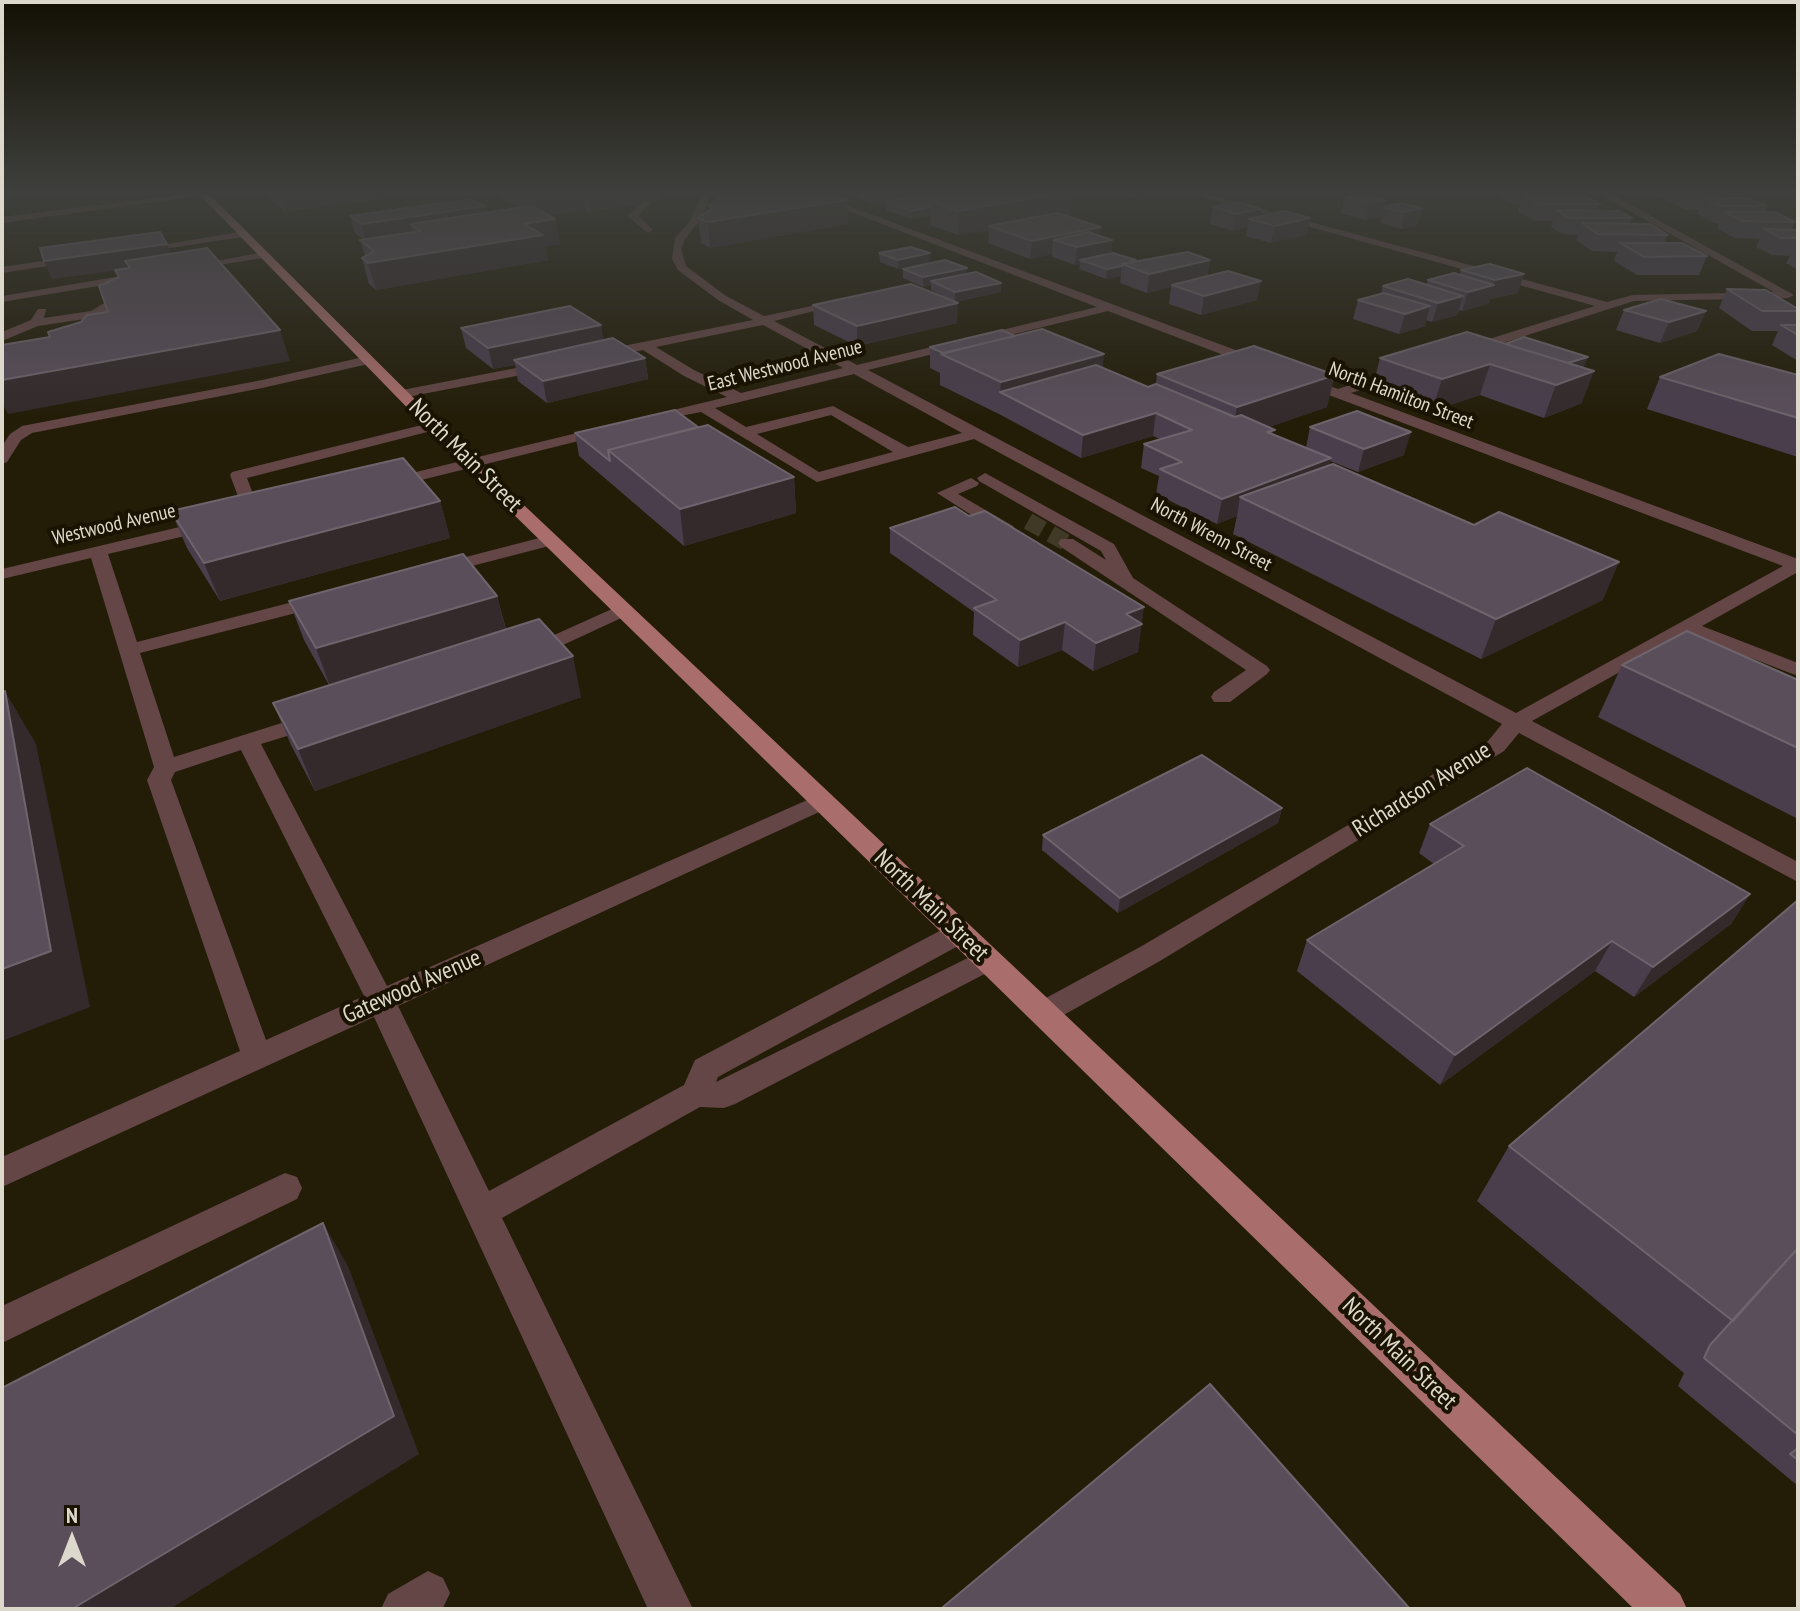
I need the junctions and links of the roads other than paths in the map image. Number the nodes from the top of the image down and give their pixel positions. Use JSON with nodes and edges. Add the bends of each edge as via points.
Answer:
{"nodes":[{"id":1,"x":30,"y":270,"type":"edge"},
{"id":2,"x":280,"y":270,"type":"edge"},
{"id":3,"x":685,"y":270,"type":"edge"},
{"id":4,"x":1011,"y":270,"type":"edge"},
{"id":5,"x":1475,"y":270,"type":"edge"},
{"id":6,"x":1744,"y":270,"type":"edge"},
{"id":7,"x":156,"y":274,"type":"edge"},
{"id":8,"x":3,"y":276,"type":"edge"},
{"id":9,"x":107,"y":281,"type":"junction"},
{"id":10,"x":18,"y":287,"type":"dead end"},
{"id":11,"x":62,"y":288,"type":"junction"},
{"id":12,"x":30,"y":294,"type":"junction"},
{"id":13,"x":861,"y":297,"type":"edge"},
{"id":14,"x":1793,"y":297,"type":"edge"},
{"id":15,"x":2,"y":299,"type":"edge"},
{"id":16,"x":1603,"y":305,"type":"junction"},
{"id":17,"x":1109,"y":307,"type":"junction"},
{"id":18,"x":763,"y":321,"type":"junction"},
{"id":19,"x":35,"y":323,"type":"junction"},
{"id":20,"x":2,"y":337,"type":"edge"},
{"id":21,"x":646,"y":346,"type":"junction"},
{"id":22,"x":1459,"y":353,"type":"edge"},
{"id":23,"x":594,"y":355,"type":"edge"},
{"id":24,"x":368,"y":360,"type":"junction"},
{"id":25,"x":1415,"y":367,"type":"edge"},
{"id":26,"x":537,"y":368,"type":"edge"},
{"id":27,"x":855,"y":370,"type":"junction"},
{"id":28,"x":1338,"y":393,"type":"junction"},
{"id":29,"x":402,"y":394,"type":"junction"},
{"id":30,"x":740,"y":398,"type":"junction"},
{"id":31,"x":703,"y":407,"type":"junction"},
{"id":32,"x":2,"y":422,"type":"edge"},
{"id":33,"x":434,"y":426,"type":"junction"},
{"id":34,"x":745,"y":432,"type":"junction"},
{"id":35,"x":974,"y":434,"type":"junction"},
{"id":36,"x":15,"y":437,"type":"junction"},
{"id":37,"x":906,"y":453,"type":"junction"},
{"id":38,"x":2,"y":459,"type":"edge"},
{"id":39,"x":470,"y":463,"type":"junction"},
{"id":40,"x":374,"y":486,"type":"edge"},
{"id":41,"x":551,"y":540,"type":"junction"},
{"id":42,"x":1026,"y":541,"type":"tunnel mouth"},
{"id":43,"x":1059,"y":549,"type":"tunnel mouth"},
{"id":44,"x":98,"y":551,"type":"junction"},
{"id":45,"x":1798,"y":565,"type":"edge"},
{"id":46,"x":2,"y":574,"type":"edge"},
{"id":47,"x":413,"y":576,"type":"edge"},
{"id":48,"x":1126,"y":582,"type":"junction"},
{"id":49,"x":338,"y":596,"type":"edge"},
{"id":50,"x":623,"y":610,"type":"junction"},
{"id":51,"x":1687,"y":627,"type":"junction"},
{"id":52,"x":129,"y":650,"type":"junction"},
{"id":53,"x":514,"y":658,"type":"edge"},
{"id":54,"x":1794,"y":665,"type":"edge"},
{"id":55,"x":1222,"y":697,"type":"dead end"},
{"id":56,"x":337,"y":713,"type":"edge"},
{"id":57,"x":1517,"y":721,"type":"junction"},
{"id":58,"x":248,"y":741,"type":"junction"},
{"id":59,"x":166,"y":767,"type":"junction"},
{"id":60,"x":822,"y":802,"type":"junction"},
{"id":61,"x":1798,"y":873,"type":"edge"},
{"id":62,"x":959,"y":933,"type":"junction"},
{"id":63,"x":988,"y":960,"type":"junction"},
{"id":64,"x":381,"y":1001,"type":"junction"},
{"id":65,"x":1043,"y":1013,"type":"junction"},
{"id":66,"x":257,"y":1057,"type":"junction"},
{"id":67,"x":696,"y":1094,"type":"junction"},
{"id":68,"x":2,"y":1172,"type":"edge"},
{"id":69,"x":285,"y":1188,"type":"dead end"},
{"id":70,"x":480,"y":1213,"type":"junction"},
{"id":71,"x":2,"y":1325,"type":"edge"},
{"id":72,"x":670,"y":1609,"type":"edge"},
{"id":73,"x":1665,"y":1609,"type":"edge"}],
"edges":[{"from":1,"to":8,"type":"street"},
{"from":2,"to":24,"type":"main road","name":"North Main Street"},
{"from":3,"to":18,"type":"street","name":"North Wrenn Street"},
{"from":4,"to":17,"type":"street","name":"North Hamilton Street"},
{"from":5,"to":16,"type":"street"},
{"from":6,"to":14,"type":"street"},
{"from":7,"to":9,"type":"street"},
{"from":9,"to":11,"type":"street"},
{"from":9,"to":19,"type":"street","via":[[114,293],[112,304],[94,314]]},
{"from":10,"to":12,"type":"street"},
{"from":11,"to":12,"type":"street"},
{"from":11,"to":19,"type":"street"},
{"from":12,"to":15,"type":"street"},
{"from":13,"to":18,"type":"street"},
{"from":14,"to":16,"type":"street","via":[[1633,298]]},
{"from":16,"to":22,"type":"street"},
{"from":17,"to":27,"type":"street","name":"East Westwood Avenue"},
{"from":17,"to":28,"type":"street","name":"North Hamilton Street"},
{"from":18,"to":21,"type":"street"},
{"from":18,"to":27,"type":"street","name":"North Wrenn Street"},
{"from":19,"to":20,"type":"street"},
{"from":21,"to":23,"type":"street"},
{"from":21,"to":30,"type":"street"},
{"from":24,"to":29,"type":"main road","name":"North Main Street"},
{"from":24,"to":36,"type":"street","via":[[27,429]]},
{"from":25,"to":28,"type":"street"},
{"from":26,"to":29,"type":"street"},
{"from":27,"to":30,"type":"street","name":"East Westwood Avenue"},
{"from":27,"to":35,"type":"street","name":"North Wrenn Street"},
{"from":28,"to":45,"type":"street","name":"North Hamilton Street"},
{"from":29,"to":33,"type":"main road","name":"North Main Street"},
{"from":30,"to":31,"type":"street","name":"East Westwood Avenue"},
{"from":31,"to":34,"type":"street"},
{"from":31,"to":39,"type":"street","name":"East Westwood Avenue"},
{"from":32,"to":36,"type":"street"},
{"from":33,"to":39,"type":"main road","name":"North Main Street"},
{"from":33,"to":44,"type":"street","name":"Westwood Avenue","via":[[238,475],[245,517]]},
{"from":34,"to":37,"type":"street","via":[[833,410]]},
{"from":34,"to":37,"type":"street","via":[[817,477]]},
{"from":35,"to":37,"type":"street"},
{"from":35,"to":57,"type":"street","name":"North Wrenn Street"},
{"from":36,"to":38,"type":"street"},
{"from":39,"to":40,"type":"street"},
{"from":39,"to":41,"type":"main road","name":"North Main Street"},
{"from":41,"to":47,"type":"street"},
{"from":41,"to":50,"type":"main road","name":"North Main Street"},
{"from":42,"to":48,"type":"street","via":[[945,493],[978,481],[1108,548]]},
{"from":43,"to":48,"type":"street"},
{"from":44,"to":46,"type":"street","name":"Westwood Avenue"},
{"from":44,"to":52,"type":"street"},
{"from":45,"to":51,"type":"street","name":"Richardson Avenue"},
{"from":48,"to":55,"type":"street","via":[[1260,670]]},
{"from":49,"to":52,"type":"street"},
{"from":50,"to":53,"type":"street"},
{"from":50,"to":60,"type":"main road","name":"North Main Street"},
{"from":51,"to":54,"type":"street"},
{"from":51,"to":57,"type":"street","name":"Richardson Avenue"},
{"from":52,"to":59,"type":"street"},
{"from":56,"to":58,"type":"street"},
{"from":57,"to":61,"type":"street","name":"North Wrenn Street"},
{"from":57,"to":65,"type":"street","name":"Richardson Avenue","via":[[1496,746],[1406,802]]},
{"from":58,"to":59,"type":"street"},
{"from":58,"to":64,"type":"street"},
{"from":59,"to":66,"type":"street","via":[[159,780]]},
{"from":60,"to":62,"type":"main road","name":"North Main Street"},
{"from":60,"to":64,"type":"street","name":"Gatewood Avenue"},
{"from":62,"to":63,"type":"main road","name":"North Main Street"},
{"from":62,"to":67,"type":"street","via":[[706,1069]]},
{"from":63,"to":65,"type":"main road","name":"North Main Street"},
{"from":63,"to":67,"type":"street","via":[[724,1095]]},
{"from":64,"to":66,"type":"street","name":"Gatewood Avenue"},
{"from":64,"to":70,"type":"street"},
{"from":65,"to":73,"type":"main road","name":"North Main Street"},
{"from":66,"to":68,"type":"street","name":"Gatewood Avenue"},
{"from":67,"to":70,"type":"street"},
{"from":69,"to":71,"type":"street"},
{"from":70,"to":72,"type":"street"}]}
